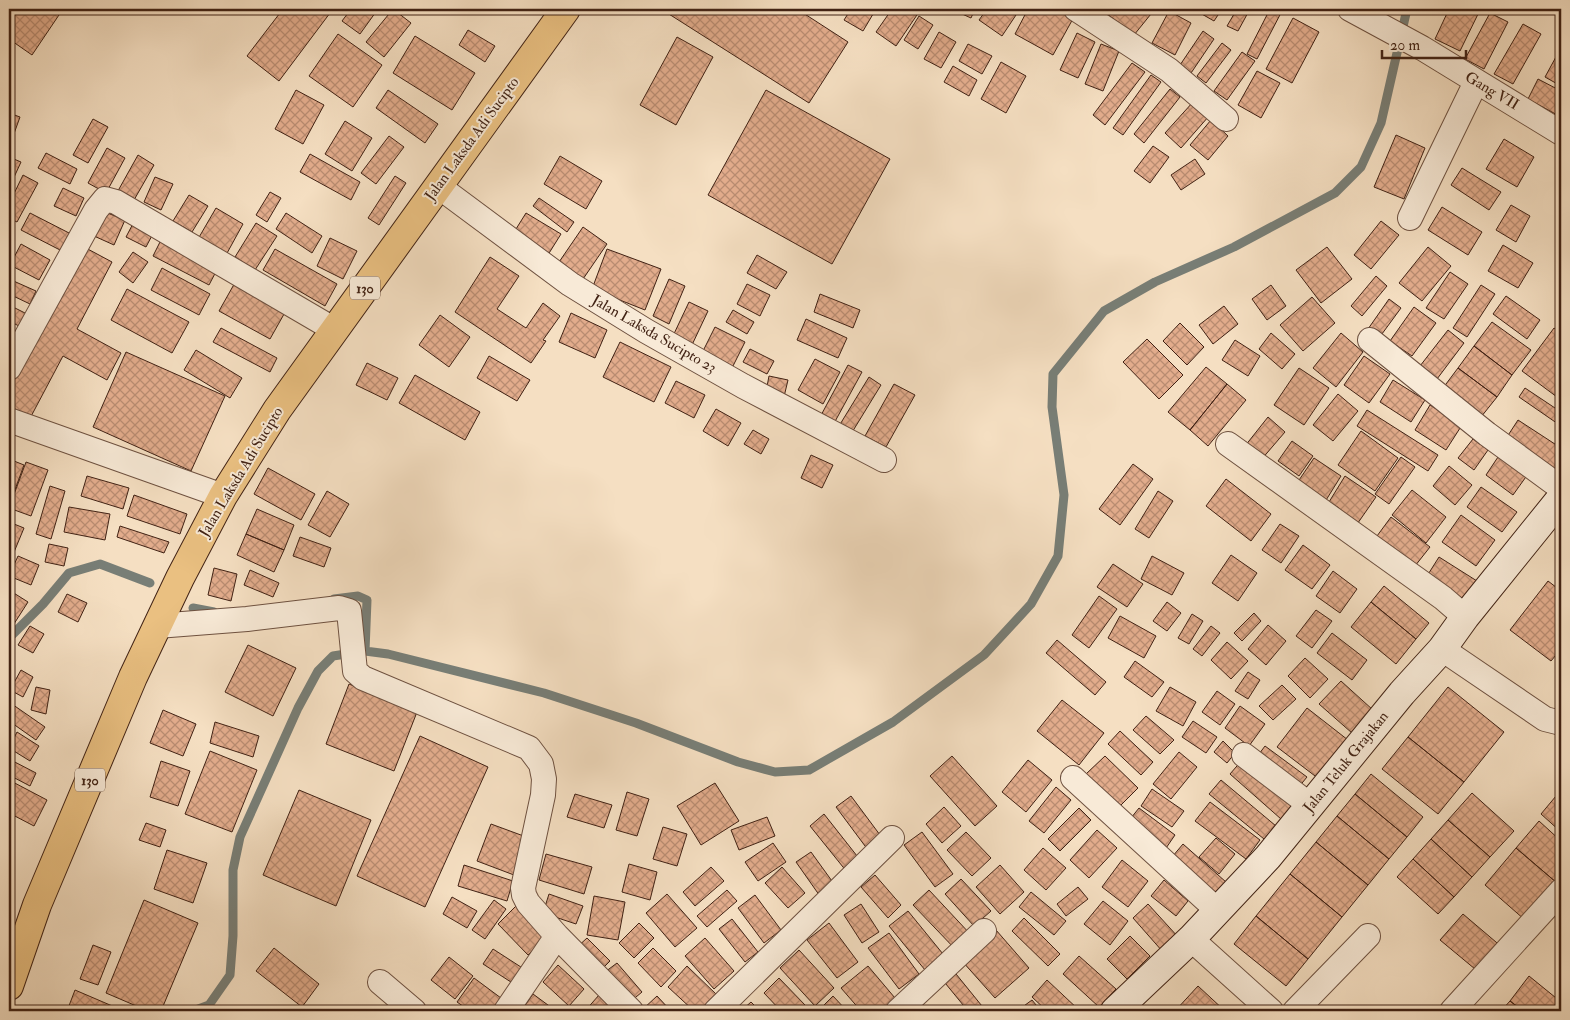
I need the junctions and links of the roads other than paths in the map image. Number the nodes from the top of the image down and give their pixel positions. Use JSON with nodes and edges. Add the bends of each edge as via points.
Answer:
{"nodes":[{"id":1,"x":566,"y":9,"type":"edge"},
{"id":2,"x":1076,"y":9,"type":"edge"},
{"id":3,"x":1358,"y":13,"type":"edge"},
{"id":4,"x":1476,"y":82,"type":"junction"},
{"id":5,"x":1226,"y":118,"type":"dead end"},
{"id":6,"x":1561,"y":133,"type":"edge"},
{"id":7,"x":438,"y":186,"type":"junction"},
{"id":8,"x":1410,"y":218,"type":"dead end"},
{"id":9,"x":335,"y":330,"type":"junction"},
{"id":10,"x":1370,"y":340,"type":"dead end"},
{"id":11,"x":9,"y":368,"type":"edge"},
{"id":12,"x":9,"y":420,"type":"edge"},
{"id":13,"x":1228,"y":444,"type":"dead end"},
{"id":14,"x":884,"y":460,"type":"dead end"},
{"id":15,"x":1561,"y":488,"type":"edge"},
{"id":16,"x":223,"y":496,"type":"junction"},
{"id":17,"x":1561,"y":498,"type":"edge"},
{"id":18,"x":1465,"y":617,"type":"junction"},
{"id":19,"x":157,"y":626,"type":"junction"},
{"id":20,"x":1442,"y":649,"type":"junction"},
{"id":21,"x":1561,"y":723,"type":"edge"},
{"id":22,"x":1244,"y":755,"type":"dead end"},
{"id":23,"x":1074,"y":778,"type":"dead end"},
{"id":24,"x":1310,"y":805,"type":"junction"},
{"id":25,"x":892,"y":838,"type":"dead end"},
{"id":26,"x":1561,"y":890,"type":"edge"},
{"id":27,"x":1217,"y":910,"type":"junction"},
{"id":28,"x":984,"y":931,"type":"dead end"},
{"id":29,"x":557,"y":936,"type":"junction"},
{"id":30,"x":1368,"y":936,"type":"dead end"},
{"id":31,"x":1191,"y":938,"type":"junction"},
{"id":32,"x":380,"y":982,"type":"dead end"},
{"id":33,"x":9,"y":986,"type":"edge"},
{"id":34,"x":414,"y":1011,"type":"edge"},
{"id":35,"x":506,"y":1011,"type":"edge"},
{"id":36,"x":631,"y":1011,"type":"edge"},
{"id":37,"x":716,"y":1011,"type":"edge"},
{"id":38,"x":898,"y":1011,"type":"edge"},
{"id":39,"x":1115,"y":1011,"type":"edge"},
{"id":40,"x":1271,"y":1011,"type":"edge"},
{"id":41,"x":1295,"y":1011,"type":"edge"},
{"id":42,"x":1452,"y":1011,"type":"edge"}],
"edges":[{"from":1,"to":7,"type":"main road","name":"Jalan Laksda Adi Sucipto","number":"130"},
{"from":2,"to":5,"type":"street","via":[[1169,70]]},
{"from":3,"to":4,"type":"street","name":"Gang VII"},
{"from":4,"to":6,"type":"street","name":"Gang VII"},
{"from":4,"to":8,"type":"street"},
{"from":7,"to":9,"type":"main road","name":"Jalan Laksda Adi Sucipto","number":"130"},
{"from":7,"to":14,"type":"street","name":"Jalan Laksda Sucipto 23","via":[[570,284],[744,386]]},
{"from":9,"to":11,"type":"street","via":[[106,199],[96,210]]},
{"from":9,"to":16,"type":"main road","name":"Jalan Laksda Adi Sucipto","number":"130","via":[[277,410]]},
{"from":10,"to":15,"type":"street","via":[[1487,434]]},
{"from":12,"to":16,"type":"street"},
{"from":13,"to":18,"type":"street"},
{"from":16,"to":19,"type":"main road","name":"Jalan Laksda Adi Sucipto","number":"130"},
{"from":17,"to":18,"type":"street","name":"Jalan Teluk Grajakan"},
{"from":18,"to":20,"type":"street","name":"Jalan Teluk Grajakan"},
{"from":19,"to":29,"type":"street","via":[[340,608],[349,611],[355,671],[363,678],[528,748],[541,764],[544,779],[522,888],[528,904]]},
{"from":19,"to":33,"type":"main road","name":"Jalan Laksda Adi Sucipto","number":"130","via":[[37,904]]},
{"from":20,"to":21,"type":"street","via":[[1545,719]]},
{"from":20,"to":24,"type":"street","name":"Jalan Teluk Grajakan"},
{"from":22,"to":24,"type":"street"},
{"from":23,"to":27,"type":"street"},
{"from":24,"to":27,"type":"street","name":"Jalan Teluk Grajakan"},
{"from":25,"to":37,"type":"street"},
{"from":26,"to":42,"type":"street"},
{"from":27,"to":31,"type":"street","name":"Jalan Teluk Grajakan"},
{"from":28,"to":38,"type":"street"},
{"from":29,"to":35,"type":"street"},
{"from":29,"to":36,"type":"street"},
{"from":30,"to":41,"type":"street"},
{"from":31,"to":39,"type":"street","name":"Jalan Teluk Grajakan"},
{"from":31,"to":40,"type":"street"},
{"from":32,"to":34,"type":"street"}]}
